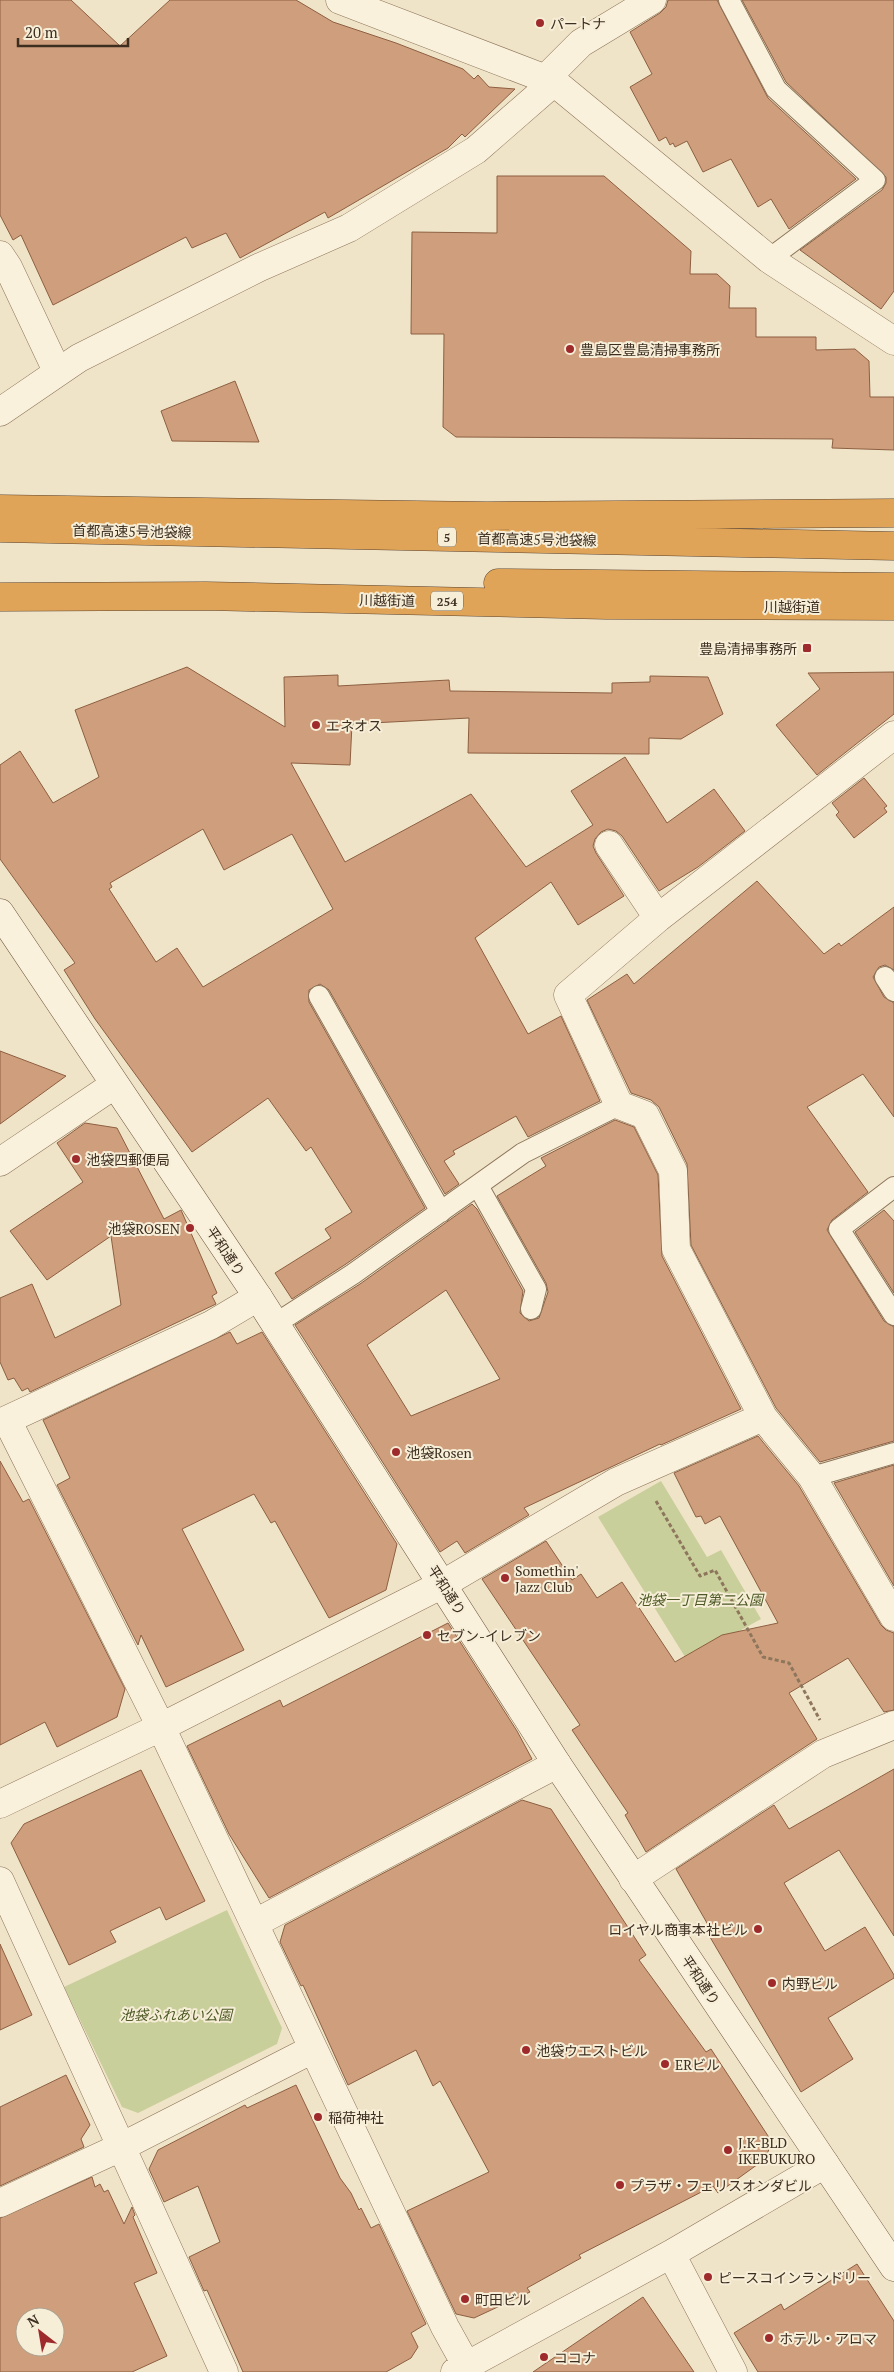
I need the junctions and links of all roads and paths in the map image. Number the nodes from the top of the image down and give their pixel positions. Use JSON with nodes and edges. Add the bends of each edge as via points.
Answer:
{"nodes":[{"id":1,"x":340,"y":0,"type":"edge"},
{"id":2,"x":652,"y":0,"type":"edge"},
{"id":3,"x":729,"y":0,"type":"edge"},
{"id":4,"x":550,"y":80,"type":"junction"},
{"id":5,"x":0,"y":254,"type":"edge"},
{"id":6,"x":769,"y":259,"type":"junction"},
{"id":7,"x":894,"y":340,"type":"edge"},
{"id":8,"x":58,"y":371,"type":"junction"},
{"id":9,"x":0,"y":412,"type":"edge"},
{"id":10,"x":0,"y":509,"type":"edge"},
{"id":11,"x":894,"y":513,"type":"edge"},
{"id":12,"x":0,"y":528,"type":"edge"},
{"id":13,"x":894,"y":546,"type":"edge"},
{"id":14,"x":0,"y":579,"type":"edge"},
{"id":15,"x":894,"y":587,"type":"edge"},
{"id":16,"x":0,"y":597,"type":"edge"},
{"id":17,"x":894,"y":606,"type":"edge"},
{"id":18,"x":894,"y":734,"type":"edge"},
{"id":19,"x":608,"y":845,"type":"dead end"},
{"id":20,"x":0,"y":913,"type":"edge"},
{"id":21,"x":658,"y":918,"type":"junction"},
{"id":22,"x":319,"y":996,"type":"dead end"},
{"id":23,"x":114,"y":1085,"type":"junction"},
{"id":24,"x":619,"y":1105,"type":"junction"},
{"id":25,"x":0,"y":1162,"type":"edge"},
{"id":26,"x":478,"y":1186,"type":"junction"},
{"id":27,"x":894,"y":1187,"type":"edge"},
{"id":28,"x":441,"y":1212,"type":"junction"},
{"id":29,"x":258,"y":1297,"type":"junction"},
{"id":30,"x":531,"y":1309,"type":"dead end"},
{"id":31,"x":894,"y":1315,"type":"edge"},
{"id":32,"x":275,"y":1324,"type":"junction"},
{"id":33,"x":763,"y":1417,"type":"junction"},
{"id":34,"x":4,"y":1421,"type":"edge"},
{"id":35,"x":894,"y":1453,"type":"edge"},
{"id":36,"x":639,"y":1471,"type":"junction"},
{"id":37,"x":812,"y":1477,"type":"junction"},
{"id":38,"x":443,"y":1584,"type":"junction"},
{"id":39,"x":894,"y":1617,"type":"edge"},
{"id":40,"x":894,"y":1725,"type":"edge"},
{"id":41,"x":161,"y":1727,"type":"junction"},
{"id":42,"x":836,"y":1749,"type":"junction"},
{"id":43,"x":557,"y":1764,"type":"junction"},
{"id":44,"x":0,"y":1804,"type":"edge"},
{"id":45,"x":633,"y":1879,"type":"junction"},
{"id":46,"x":0,"y":1881,"type":"edge"},
{"id":47,"x":255,"y":1923,"type":"junction"},
{"id":48,"x":312,"y":2049,"type":"junction"},
{"id":49,"x":121,"y":2148,"type":"junction"},
{"id":50,"x":825,"y":2164,"type":"junction"},
{"id":51,"x":0,"y":2203,"type":"edge"},
{"id":52,"x":671,"y":2254,"type":"junction"},
{"id":53,"x":894,"y":2267,"type":"edge"},
{"id":54,"x":464,"y":2370,"type":"edge"},
{"id":55,"x":224,"y":2372,"type":"edge"},
{"id":56,"x":732,"y":2372,"type":"edge"}],
"edges":[{"from":1,"to":4,"type":"street"},
{"from":2,"to":4,"type":"street","via":[[581,43]]},
{"from":3,"to":6,"type":"lane","via":[[776,89],[875,180]]},
{"from":4,"to":6,"type":"street"},
{"from":4,"to":8,"type":"street","via":[[476,150],[349,228],[258,268]]},
{"from":5,"to":8,"type":"street"},
{"from":6,"to":7,"type":"street"},
{"from":8,"to":9,"type":"street"},
{"from":10,"to":11,"type":"highway","via":[[487,516]]},
{"from":12,"to":13,"type":"highway","name":"首都高速5号池袋線","number":"5"},
{"from":14,"to":15,"type":"highway"},
{"from":16,"to":17,"type":"highway","name":"川越街道","number":"254","via":[[206,596]]},
{"from":18,"to":21,"type":"street"},
{"from":19,"to":21,"type":"street"},
{"from":20,"to":23,"type":"street","name":"平和通り"},
{"from":21,"to":24,"type":"street","via":[[568,995]]},
{"from":22,"to":28,"type":"lane"},
{"from":23,"to":25,"type":"street"},
{"from":23,"to":29,"type":"street","name":"平和通り"},
{"from":24,"to":26,"type":"lane","via":[[523,1153]]},
{"from":24,"to":33,"type":"street","via":[[645,1115],[673,1171],[676,1249]]},
{"from":26,"to":28,"type":"lane"},
{"from":26,"to":30,"type":"lane","via":[[536,1289]]},
{"from":27,"to":31,"type":"lane","via":[[839,1229]]},
{"from":28,"to":32,"type":"lane"},
{"from":29,"to":32,"type":"street","name":"平和通り"},
{"from":29,"to":34,"type":"street","via":[[210,1326]]},
{"from":32,"to":38,"type":"street","name":"平和通り"},
{"from":33,"to":36,"type":"street"},
{"from":33,"to":37,"type":"street"},
{"from":34,"to":41,"type":"street"},
{"from":35,"to":37,"type":"lane"},
{"from":36,"to":38,"type":"street"},
{"from":36,"to":42,"type":"path","via":[[700,1576],[715,1570],[763,1657],[789,1663]]},
{"from":37,"to":39,"type":"street"},
{"from":38,"to":41,"type":"street"},
{"from":38,"to":43,"type":"street","name":"平和通り"},
{"from":40,"to":42,"type":"street"},
{"from":41,"to":44,"type":"street"},
{"from":41,"to":47,"type":"street"},
{"from":42,"to":45,"type":"street","via":[[823,1754]]},
{"from":43,"to":45,"type":"street","name":"平和通り"},
{"from":43,"to":47,"type":"street"},
{"from":45,"to":50,"type":"street","name":"平和通り"},
{"from":46,"to":49,"type":"street"},
{"from":47,"to":48,"type":"street"},
{"from":48,"to":49,"type":"street"},
{"from":48,"to":54,"type":"street"},
{"from":49,"to":51,"type":"street"},
{"from":49,"to":55,"type":"street"},
{"from":50,"to":52,"type":"street"},
{"from":50,"to":53,"type":"street","name":"平和通り"},
{"from":52,"to":54,"type":"street"},
{"from":52,"to":56,"type":"street"}]}
